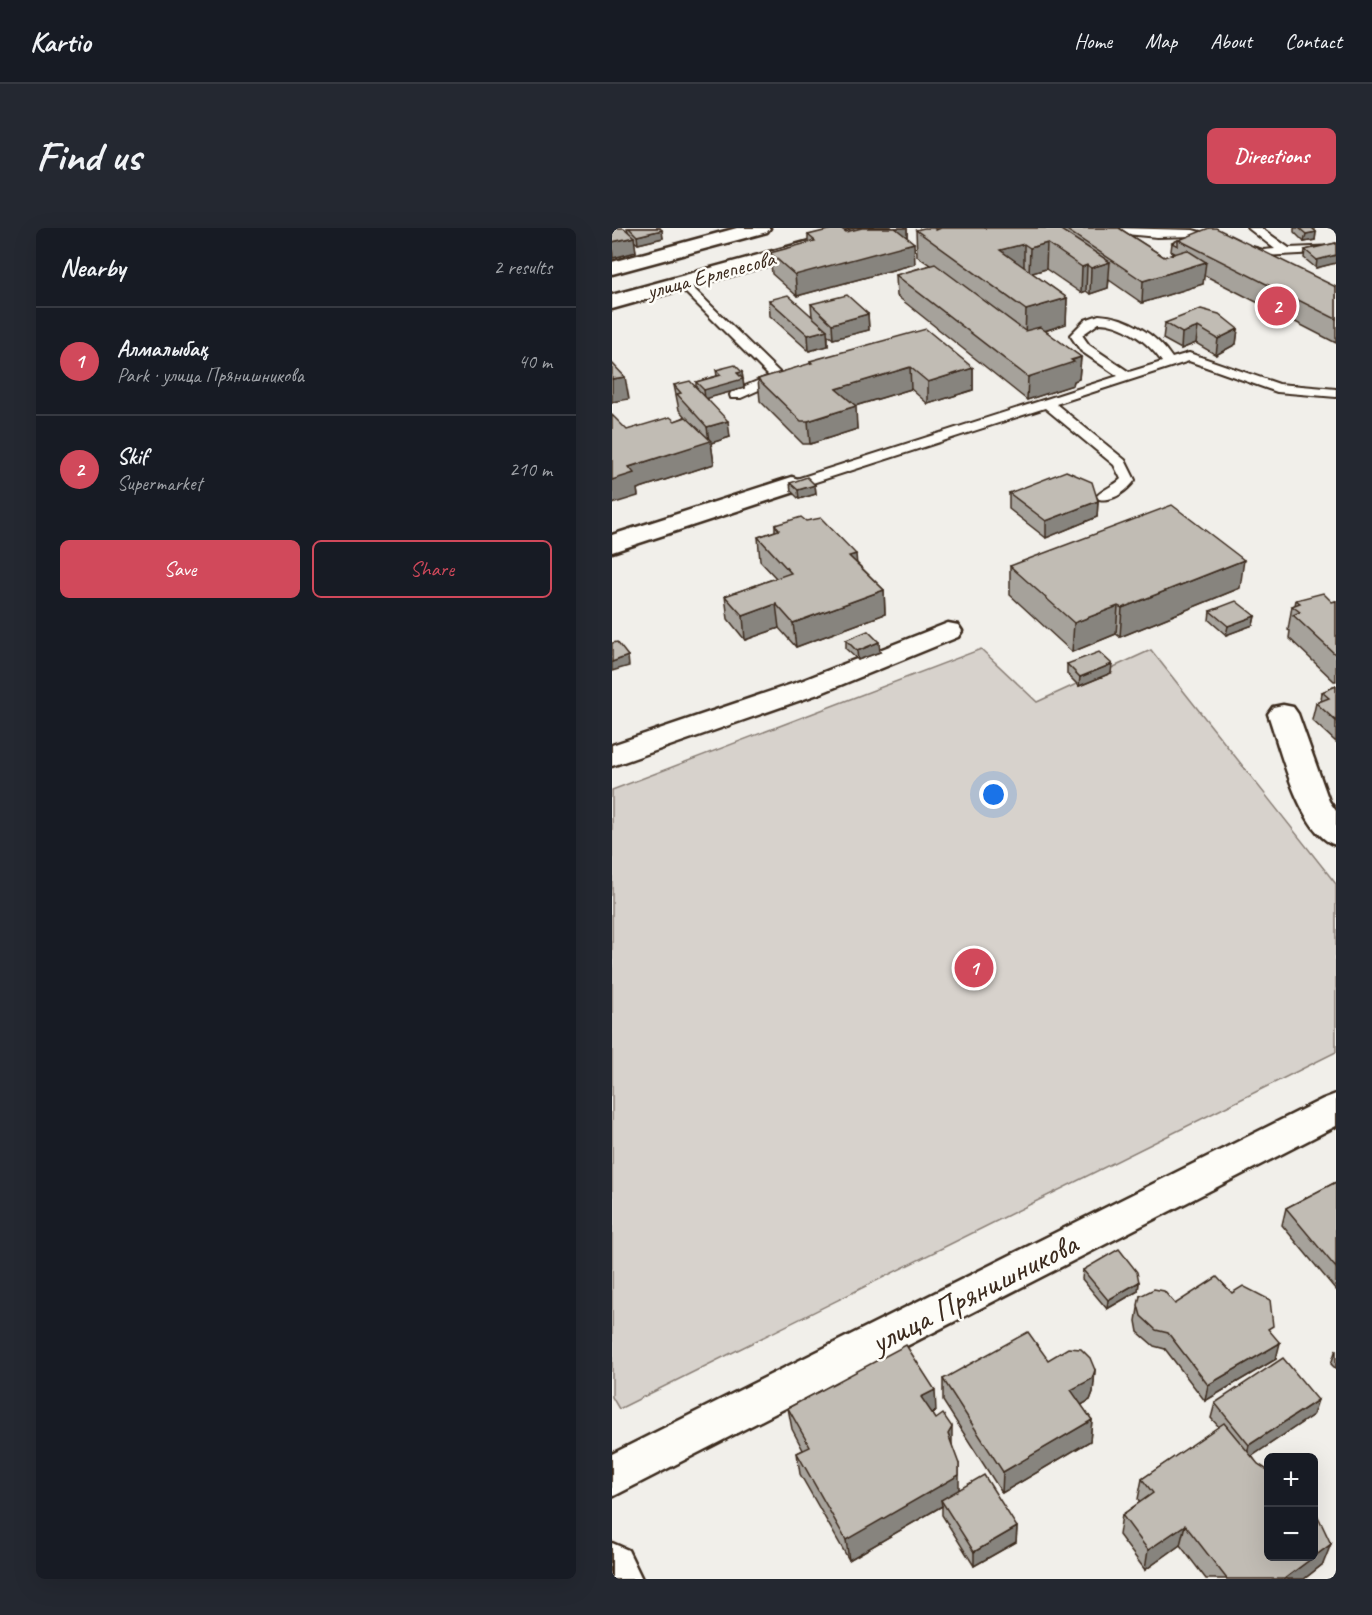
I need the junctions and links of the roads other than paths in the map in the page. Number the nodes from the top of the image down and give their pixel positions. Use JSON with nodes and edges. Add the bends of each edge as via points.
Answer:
{"nodes":[{"id":1,"x":760,"y":228,"type":"edge"},
{"id":2,"x":880,"y":228,"type":"edge"},
{"id":3,"x":1121,"y":228,"type":"edge"},
{"id":4,"x":1254,"y":228,"type":"edge"},
{"id":5,"x":1336,"y":249,"type":"edge"},
{"id":6,"x":1287,"y":252,"type":"junction"},
{"id":7,"x":1263,"y":253,"type":"junction"},
{"id":8,"x":1282,"y":265,"type":"edge"},
{"id":9,"x":612,"y":268,"type":"edge"},
{"id":10,"x":682,"y":283,"type":"junction"},
{"id":11,"x":612,"y":302,"type":"edge"},
{"id":12,"x":1148,"y":339,"type":"junction"},
{"id":13,"x":1189,"y":357,"type":"junction"},
{"id":14,"x":1169,"y":363,"type":"junction"},
{"id":15,"x":1128,"y":377,"type":"junction"},
{"id":16,"x":1336,"y":393,"type":"edge"},
{"id":17,"x":736,"y":395,"type":"dead end"},
{"id":18,"x":1048,"y":404,"type":"junction"},
{"id":19,"x":792,"y":485,"type":"joint"},
{"id":20,"x":1104,"y":496,"type":"dead end"},
{"id":21,"x":612,"y":544,"type":"edge"},
{"id":22,"x":948,"y":632,"type":"dead end"},
{"id":23,"x":1283,"y":714,"type":"dead end"},
{"id":24,"x":612,"y":756,"type":"edge"},
{"id":25,"x":1336,"y":834,"type":"edge"},
{"id":26,"x":1336,"y":1109,"type":"edge"},
{"id":27,"x":612,"y":1476,"type":"edge"},
{"id":28,"x":612,"y":1566,"type":"edge"},
{"id":29,"x":620,"y":1579,"type":"edge"}],
"edges":[{"from":1,"to":9,"type":"street"},
{"from":2,"to":10,"type":"street","name":"улица Ерлепесова"},
{"from":3,"to":7,"type":"lane","via":[[1156,234],[1193,232]]},
{"from":4,"to":6,"type":"lane"},
{"from":5,"to":6,"type":"lane"},
{"from":6,"to":7,"type":"lane"},
{"from":7,"to":8,"type":"lane"},
{"from":10,"to":11,"type":"street","name":"улица Ерлепесова"},
{"from":10,"to":17,"type":"lane","via":[[782,376]]},
{"from":12,"to":13,"type":"lane"},
{"from":12,"to":14,"type":"lane","via":[[1165,353]]},
{"from":12,"to":15,"type":"lane","via":[[1100,319],[1076,335],[1085,348]]},
{"from":13,"to":14,"type":"lane"},
{"from":13,"to":16,"type":"lane","via":[[1277,388]]},
{"from":14,"to":15,"type":"lane"},
{"from":15,"to":18,"type":"lane"},
{"from":18,"to":19,"type":"lane"},
{"from":18,"to":20,"type":"lane","via":[[1120,463],[1128,480]]},
{"from":19,"to":21,"type":"street"},
{"from":22,"to":24,"type":"street","via":[[811,687]]},
{"from":23,"to":25,"type":"street","via":[[1314,804]]},
{"from":26,"to":27,"type":"street","name":"улица Прянишникова"},
{"from":28,"to":29,"type":"street"}]}
